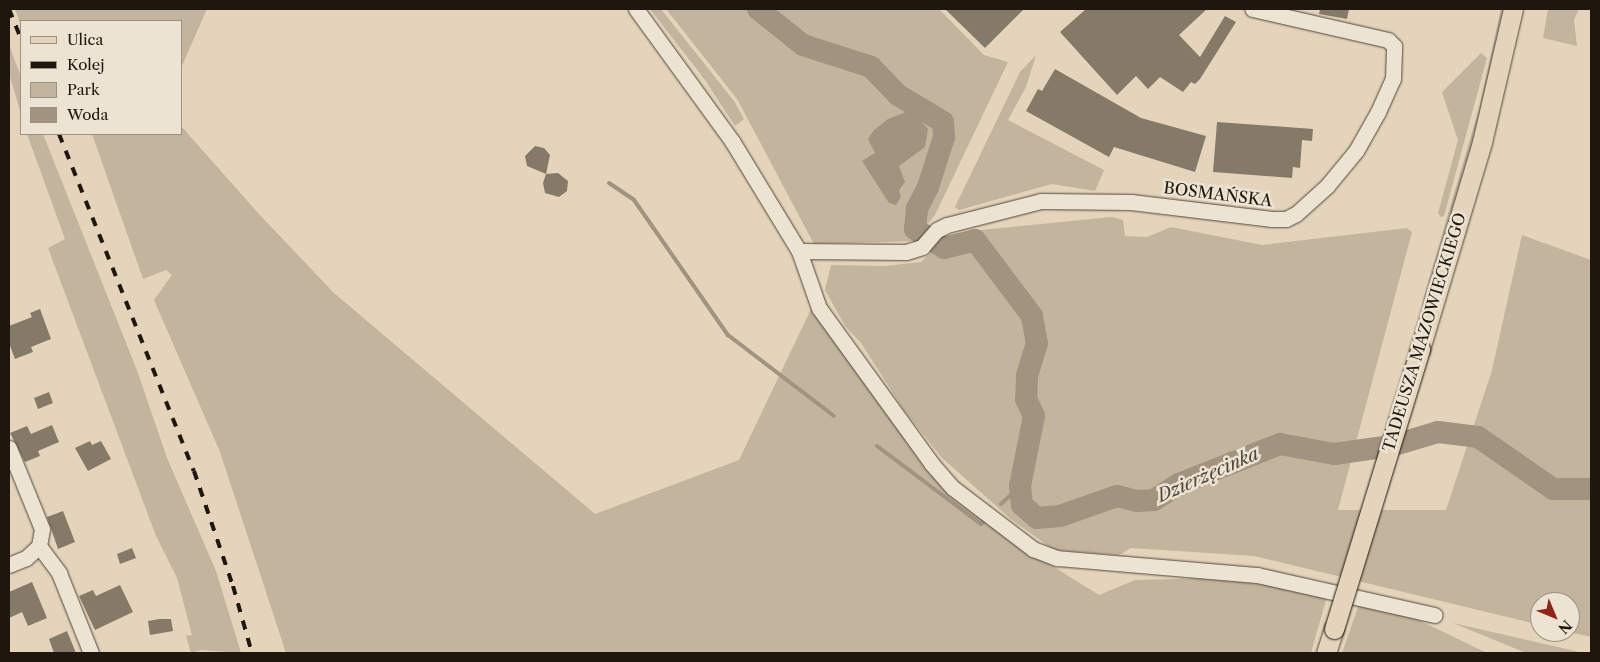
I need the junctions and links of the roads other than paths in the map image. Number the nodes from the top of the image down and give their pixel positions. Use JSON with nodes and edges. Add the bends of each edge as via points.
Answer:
{"nodes":[{"id":1,"x":636,"y":9,"type":"edge"},
{"id":2,"x":1253,"y":9,"type":"edge"},
{"id":3,"x":1513,"y":9,"type":"edge"},
{"id":4,"x":799,"y":252,"type":"junction"},
{"id":5,"x":9,"y":448,"type":"edge"},
{"id":6,"x":39,"y":546,"type":"junction"},
{"id":7,"x":9,"y":565,"type":"edge"},
{"id":8,"x":1435,"y":615,"type":"dead end"},
{"id":9,"x":91,"y":653,"type":"edge"},
{"id":10,"x":1326,"y":653,"type":"edge"}],
"edges":[{"from":1,"to":4,"type":"street","via":[[732,141]]},
{"from":2,"to":4,"type":"street","name":"BOSMAŃSKA","via":[[1388,40],[1394,46],[1393,79],[1356,151],[1327,186],[1296,214],[1272,219],[1181,207],[1077,199],[1040,201],[937,230],[922,247],[906,252]]},
{"from":3,"to":10,"type":"main road","name":"TADEUSZA MAZOWIECKIEGO","bridge":true,"via":[[1482,142]]},
{"from":4,"to":8,"type":"street","via":[[819,308],[939,474],[1040,553],[1057,558],[1257,575]]},
{"from":5,"to":6,"type":"street","via":[[42,529]]},
{"from":6,"to":7,"type":"street","via":[[26,558]]},
{"from":6,"to":9,"type":"street","via":[[59,572]]}]}
